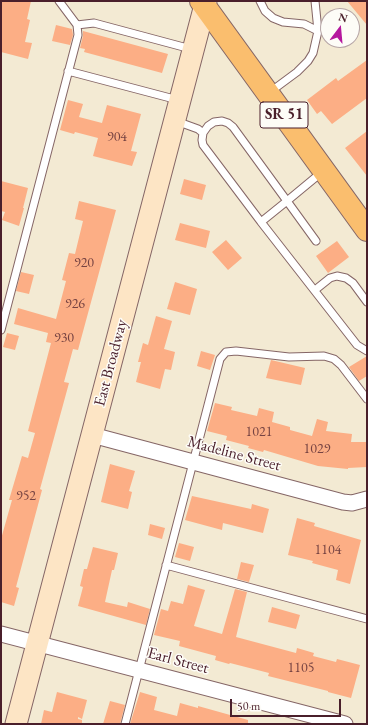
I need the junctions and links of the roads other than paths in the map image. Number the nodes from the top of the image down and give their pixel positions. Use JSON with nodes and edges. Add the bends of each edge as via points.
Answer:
{"nodes":[{"id":1,"x":59,"y":1,"type":"edge"},
{"id":2,"x":260,"y":1,"type":"edge"},
{"id":3,"x":315,"y":1,"type":"edge"},
{"id":4,"x":204,"y":3,"type":"edge"},
{"id":5,"x":77,"y":25,"type":"junction"},
{"id":6,"x":318,"y":31,"type":"junction"},
{"id":7,"x":193,"y":50,"type":"junction"},
{"id":8,"x":68,"y":71,"type":"junction"},
{"id":9,"x":268,"y":93,"type":"junction"},
{"id":10,"x":180,"y":100,"type":"junction"},
{"id":11,"x":175,"y":121,"type":"junction"},
{"id":12,"x":204,"y":133,"type":"junction"},
{"id":13,"x":324,"y":170,"type":"junction"},
{"id":14,"x":287,"y":201,"type":"junction"},
{"id":15,"x":261,"y":222,"type":"junction"},
{"id":16,"x":367,"y":230,"type":"edge"},
{"id":17,"x":316,"y":241,"type":"dead end"},
{"id":18,"x":315,"y":290,"type":"junction"},
{"id":19,"x":367,"y":302,"type":"edge"},
{"id":20,"x":1,"y":330,"type":"edge"},
{"id":21,"x":367,"y":352,"type":"edge"},
{"id":22,"x":367,"y":399,"type":"edge"},
{"id":23,"x":92,"y":435,"type":"junction"},
{"id":24,"x":193,"y":462,"type":"junction"},
{"id":25,"x":367,"y":499,"type":"edge"},
{"id":26,"x":166,"y":565,"type":"junction"},
{"id":27,"x":367,"y":619,"type":"edge"},
{"id":28,"x":1,"y":634,"type":"edge"},
{"id":29,"x":38,"y":643,"type":"junction"},
{"id":30,"x":138,"y":670,"type":"junction"},
{"id":31,"x":16,"y":724,"type":"edge"},
{"id":32,"x":124,"y":724,"type":"edge"},
{"id":33,"x":345,"y":724,"type":"edge"}],
"edges":[{"from":1,"to":5,"type":"lane"},
{"from":2,"to":6,"type":"lane","via":[[265,11],[273,18],[283,22],[304,24]]},
{"from":3,"to":6,"type":"lane"},
{"from":4,"to":7,"type":"street","name":"East Broadway"},
{"from":4,"to":9,"type":"main road","number":"SR 51"},
{"from":5,"to":7,"type":"lane","via":[[94,23]]},
{"from":5,"to":8,"type":"lane","via":[[78,35]]},
{"from":6,"to":9,"type":"lane","via":[[313,53],[308,61]]},
{"from":7,"to":10,"type":"street","name":"East Broadway"},
{"from":8,"to":10,"type":"lane"},
{"from":8,"to":20,"type":"lane"},
{"from":9,"to":13,"type":"main road","number":"SR 51"},
{"from":10,"to":11,"type":"street","name":"East Broadway"},
{"from":11,"to":12,"type":"lane"},
{"from":11,"to":23,"type":"street","name":"East Broadway"},
{"from":12,"to":14,"type":"lane","via":[[214,122],[222,121],[233,127]]},
{"from":12,"to":15,"type":"lane","via":[[203,145]]},
{"from":13,"to":14,"type":"lane"},
{"from":13,"to":16,"type":"main road","number":"SR 51"},
{"from":14,"to":15,"type":"lane"},
{"from":14,"to":17,"type":"lane"},
{"from":15,"to":18,"type":"lane"},
{"from":18,"to":19,"type":"lane","via":[[330,278],[346,278]]},
{"from":18,"to":21,"type":"lane","via":[[357,345]]},
{"from":22,"to":24,"type":"lane","via":[[334,359],[324,356],[289,357],[226,352],[217,366]]},
{"from":23,"to":24,"type":"street","name":"Madeline Street"},
{"from":23,"to":29,"type":"street","name":"East Broadway"},
{"from":24,"to":25,"type":"street","name":"Madeline Street","via":[[343,502],[352,503]]},
{"from":24,"to":26,"type":"lane"},
{"from":26,"to":27,"type":"lane"},
{"from":26,"to":30,"type":"lane"},
{"from":28,"to":29,"type":"street","name":"Earl Street"},
{"from":29,"to":30,"type":"street","name":"Earl Street"},
{"from":29,"to":31,"type":"street","name":"East Broadway"},
{"from":30,"to":32,"type":"lane"},
{"from":30,"to":33,"type":"street","name":"Earl Street"}]}
